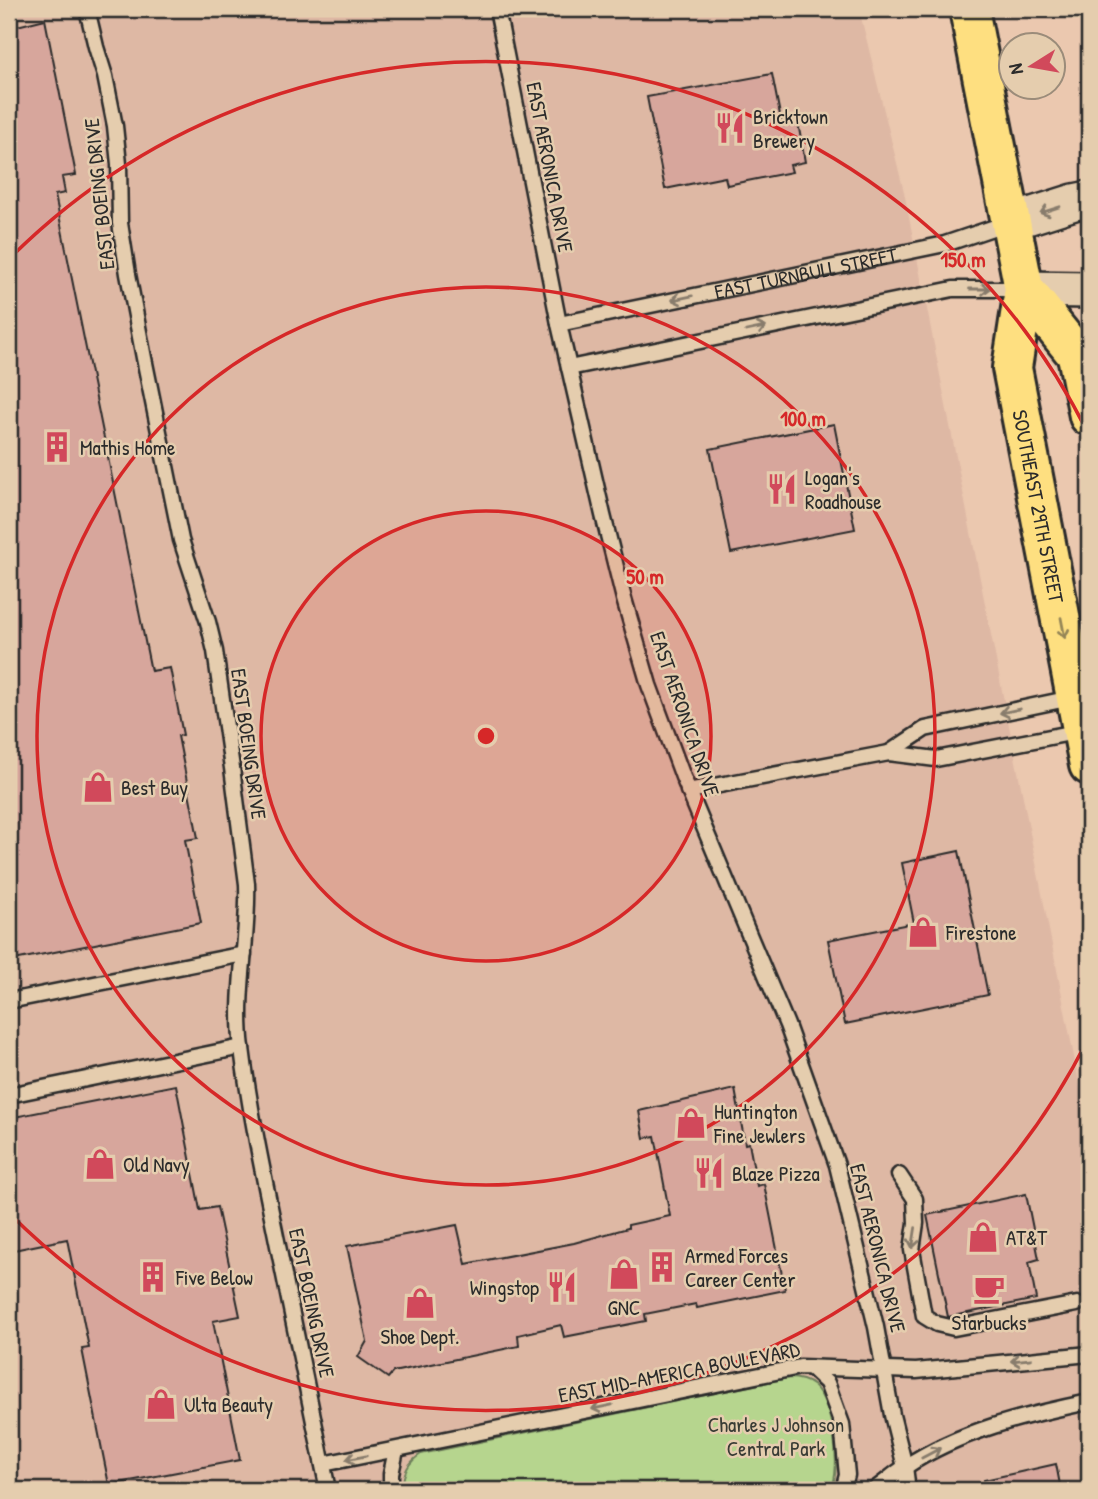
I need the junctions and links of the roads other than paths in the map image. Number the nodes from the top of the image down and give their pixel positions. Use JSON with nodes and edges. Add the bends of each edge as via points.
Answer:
{"nodes":[{"id":1,"x":87,"y":9,"type":"edge"},
{"id":2,"x":497,"y":9,"type":"edge"},
{"id":3,"x":969,"y":9,"type":"edge"},
{"id":4,"x":1089,"y":199,"type":"edge"},
{"id":5,"x":1011,"y":222,"type":"junction"},
{"id":6,"x":1024,"y":289,"type":"junction"},
{"id":7,"x":1089,"y":290,"type":"edge"},
{"id":8,"x":559,"y":324,"type":"junction"},
{"id":9,"x":569,"y":368,"type":"junction"},
{"id":10,"x":1089,"y":416,"type":"edge"},
{"id":11,"x":1083,"y":731,"type":"edge"},
{"id":12,"x":889,"y":753,"type":"junction"},
{"id":13,"x":688,"y":791,"type":"junction"},
{"id":14,"x":244,"y":954,"type":"junction"},
{"id":15,"x":9,"y":1001,"type":"edge"},
{"id":16,"x":242,"y":1047,"type":"junction"},
{"id":17,"x":9,"y":1095,"type":"edge"},
{"id":18,"x":899,"y":1175,"type":"dead end"},
{"id":19,"x":1077,"y":1304,"type":"dead end"},
{"id":20,"x":1089,"y":1354,"type":"edge"},
{"id":21,"x":811,"y":1368,"type":"junction"},
{"id":22,"x":885,"y":1370,"type":"junction"},
{"id":23,"x":1089,"y":1402,"type":"edge"},
{"id":24,"x":396,"y":1450,"type":"junction"},
{"id":25,"x":323,"y":1464,"type":"junction"},
{"id":26,"x":905,"y":1467,"type":"junction"},
{"id":27,"x":328,"y":1490,"type":"edge"},
{"id":28,"x":391,"y":1490,"type":"edge"},
{"id":29,"x":843,"y":1490,"type":"edge"},
{"id":30,"x":874,"y":1490,"type":"edge"},
{"id":31,"x":908,"y":1490,"type":"edge"}],
"edges":[{"from":1,"to":14,"type":"lane","name":"EAST BOEING DRIVE","via":[[115,126],[120,223],[144,358],[181,540],[208,622],[218,670],[247,884]]},
{"from":2,"to":8,"type":"lane","name":"EAST AERONICA DRIVE"},
{"from":3,"to":5,"type":"main road","name":"SOUTHEAST 29TH STREET"},
{"from":4,"to":5,"type":"street","name":"EAST TURNBULL STREET","one_way":true},
{"from":5,"to":6,"type":"main road","name":"SOUTHEAST 29TH STREET"},
{"from":5,"to":8,"type":"lane","name":"EAST TURNBULL STREET","one_way":true,"via":[[945,243]]},
{"from":6,"to":7,"type":"street"},
{"from":9,"to":6,"type":"lane","one_way":true,"via":[[953,289]]},
{"from":6,"to":10,"type":"main road","name":"SOUTHEAST 29TH STREET","via":[[1077,355]]},
{"from":6,"to":11,"type":"main road","name":"SOUTHEAST 29TH STREET","one_way":true,"via":[[1013,368]]},
{"from":8,"to":9,"type":"lane","name":"EAST AERONICA DRIVE"},
{"from":9,"to":13,"type":"lane","name":"EAST AERONICA DRIVE","via":[[624,599]]},
{"from":11,"to":12,"type":"lane","via":[[936,758]]},
{"from":11,"to":12,"type":"lane","one_way":true,"via":[[925,729]]},
{"from":12,"to":13,"type":"lane"},
{"from":13,"to":22,"type":"lane","name":"EAST AERONICA DRIVE","via":[[787,1025],[823,1125],[843,1185]]},
{"from":14,"to":15,"type":"lane"},
{"from":14,"to":16,"type":"lane","name":"EAST BOEING DRIVE"},
{"from":16,"to":17,"type":"lane"},
{"from":16,"to":25,"type":"lane","name":"EAST BOEING DRIVE"},
{"from":18,"to":19,"type":"lane","one_way":true,"via":[[915,1199],[912,1250],[925,1316],[954,1328]]},
{"from":20,"to":22,"type":"lane","name":"EAST MID-AMERICA BOULEVARD","one_way":true},
{"from":21,"to":22,"type":"lane","name":"EAST MID-AMERICA BOULEVARD"},
{"from":21,"to":24,"type":"lane","name":"EAST MID-AMERICA BOULEVARD","one_way":true},
{"from":21,"to":29,"type":"lane","via":[[827,1383],[842,1424],[847,1475]]},
{"from":22,"to":26,"type":"lane","name":"EAST AERONICA DRIVE"},
{"from":26,"to":23,"type":"lane","one_way":true,"via":[[981,1430]]},
{"from":24,"to":25,"type":"lane","name":"EAST MID-AMERICA BOULEVARD","one_way":true},
{"from":24,"to":28,"type":"lane"},
{"from":25,"to":27,"type":"lane","name":"EAST BOEING DRIVE"},
{"from":26,"to":30,"type":"lane"},
{"from":26,"to":31,"type":"lane","name":"EAST AERONICA DRIVE"}]}
